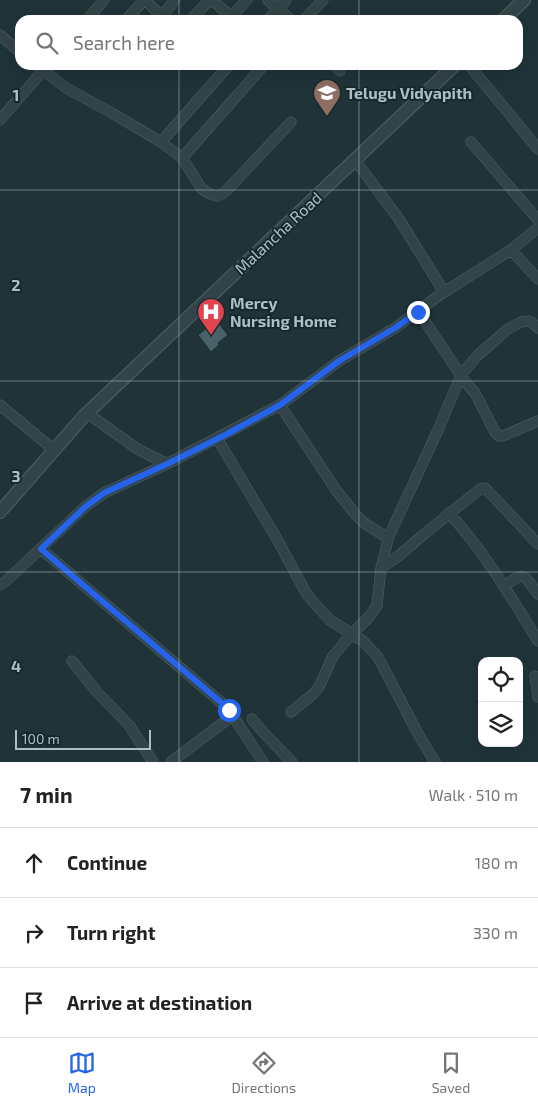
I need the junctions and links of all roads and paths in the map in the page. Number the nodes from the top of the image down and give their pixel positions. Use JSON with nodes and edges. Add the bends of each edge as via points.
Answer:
{"nodes":[{"id":1,"x":104,"y":0,"type":"edge"},
{"id":2,"x":144,"y":0,"type":"edge"},
{"id":3,"x":175,"y":0,"type":"edge"},
{"id":4,"x":210,"y":0,"type":"edge"},
{"id":5,"x":247,"y":0,"type":"edge"},
{"id":6,"x":268,"y":0,"type":"edge"},
{"id":7,"x":286,"y":0,"type":"edge"},
{"id":8,"x":323,"y":0,"type":"edge"},
{"id":9,"x":524,"y":0,"type":"edge"},
{"id":10,"x":278,"y":9,"type":"junction"},
{"id":11,"x":91,"y":15,"type":"edge"},
{"id":12,"x":130,"y":15,"type":"edge"},
{"id":13,"x":161,"y":15,"type":"edge"},
{"id":14,"x":166,"y":15,"type":"edge"},
{"id":15,"x":195,"y":15,"type":"edge"},
{"id":16,"x":227,"y":15,"type":"edge"},
{"id":17,"x":235,"y":15,"type":"edge"},
{"id":18,"x":273,"y":15,"type":"edge"},
{"id":19,"x":286,"y":15,"type":"edge"},
{"id":20,"x":309,"y":15,"type":"edge"},
{"id":21,"x":508,"y":15,"type":"edge"},
{"id":22,"x":0,"y":35,"type":"edge"},
{"id":23,"x":15,"y":48,"type":"edge"},
{"id":24,"x":40,"y":70,"type":"edge"},
{"id":25,"x":45,"y":70,"type":"edge"},
{"id":26,"x":225,"y":70,"type":"edge"},
{"id":27,"x":260,"y":70,"type":"edge"},
{"id":28,"x":450,"y":70,"type":"edge"},
{"id":29,"x":473,"y":70,"type":"edge"},
{"id":30,"x":0,"y":120,"type":"edge"},
{"id":31,"x":291,"y":122,"type":"dead end"},
{"id":32,"x":162,"y":142,"type":"junction"},
{"id":33,"x":471,"y":142,"type":"dead end"},
{"id":34,"x":538,"y":149,"type":"edge"},
{"id":35,"x":182,"y":158,"type":"junction"},
{"id":36,"x":355,"y":160,"type":"junction"},
{"id":37,"x":538,"y":220,"type":"edge"},
{"id":38,"x":538,"y":228,"type":"edge"},
{"id":39,"x":511,"y":250,"type":"junction"},
{"id":40,"x":538,"y":279,"type":"edge"},
{"id":41,"x":444,"y":292,"type":"junction"},
{"id":42,"x":418,"y":312,"type":"junction"},
{"id":43,"x":538,"y":328,"type":"edge"},
{"id":44,"x":460,"y":375,"type":"junction"},
{"id":45,"x":0,"y":405,"type":"edge"},
{"id":46,"x":280,"y":405,"type":"junction"},
{"id":47,"x":87,"y":413,"type":"junction"},
{"id":48,"x":538,"y":421,"type":"edge"},
{"id":49,"x":217,"y":438,"type":"junction"},
{"id":50,"x":54,"y":450,"type":"junction"},
{"id":51,"x":167,"y":464,"type":"junction"},
{"id":52,"x":0,"y":512,"type":"edge"},
{"id":53,"x":449,"y":514,"type":"junction"},
{"id":54,"x":388,"y":538,"type":"junction"},
{"id":55,"x":538,"y":544,"type":"edge"},
{"id":56,"x":41,"y":549,"type":"junction"},
{"id":57,"x":381,"y":568,"type":"junction"},
{"id":58,"x":0,"y":585,"type":"edge"},
{"id":59,"x":504,"y":586,"type":"junction"},
{"id":60,"x":538,"y":594,"type":"edge"},
{"id":61,"x":352,"y":634,"type":"junction"},
{"id":62,"x":538,"y":641,"type":"edge"},
{"id":63,"x":72,"y":661,"type":"dead end"},
{"id":64,"x":535,"y":676,"type":"dead end"},
{"id":65,"x":538,"y":697,"type":"edge"},
{"id":66,"x":292,"y":712,"type":"dead end"},
{"id":67,"x":232,"y":716,"type":"junction"},
{"id":68,"x":252,"y":719,"type":"dead end"},
{"id":69,"x":261,"y":761,"type":"edge"},
{"id":70,"x":152,"y":762,"type":"edge"},
{"id":71,"x":171,"y":762,"type":"edge"},
{"id":72,"x":292,"y":762,"type":"edge"},
{"id":73,"x":435,"y":762,"type":"edge"}],
"edges":[{"from":1,"to":11,"type":"street"},
{"from":2,"to":12,"type":"street"},
{"from":2,"to":13,"type":"street"},
{"from":3,"to":14,"type":"street"},
{"from":4,"to":15,"type":"street"},
{"from":4,"to":16,"type":"street"},
{"from":5,"to":17,"type":"street"},
{"from":6,"to":10,"type":"street"},
{"from":7,"to":10,"type":"street"},
{"from":8,"to":20,"type":"street"},
{"from":9,"to":21,"type":"street"},
{"from":10,"to":18,"type":"street"},
{"from":10,"to":19,"type":"street"},
{"from":22,"to":23,"type":"street"},
{"from":24,"to":30,"type":"street"},
{"from":25,"to":32,"type":"street","via":[[66,88]]},
{"from":26,"to":32,"type":"street"},
{"from":27,"to":35,"type":"street"},
{"from":28,"to":36,"type":"street","name":"Malancha Road"},
{"from":29,"to":34,"type":"street"},
{"from":31,"to":35,"type":"street","via":[[217,196],[202,189]]},
{"from":32,"to":35,"type":"street"},
{"from":33,"to":37,"type":"street"},
{"from":36,"to":41,"type":"street","via":[[399,219]]},
{"from":36,"to":47,"type":"street","name":"Malancha Road"},
{"from":38,"to":39,"type":"street"},
{"from":39,"to":40,"type":"street"},
{"from":39,"to":41,"type":"street"},
{"from":41,"to":42,"type":"street"},
{"from":42,"to":44,"type":"street"},
{"from":42,"to":46,"type":"street","via":[[339,361]]},
{"from":43,"to":44,"type":"street","via":[[529,321],[508,329]]},
{"from":44,"to":48,"type":"street","via":[[475,393],[498,436]]},
{"from":44,"to":54,"type":"street"},
{"from":45,"to":50,"type":"street"},
{"from":46,"to":49,"type":"street"},
{"from":46,"to":54,"type":"street","via":[[336,490],[364,523]]},
{"from":47,"to":50,"type":"street","name":"Malancha Road"},
{"from":47,"to":51,"type":"street","via":[[136,448]]},
{"from":49,"to":51,"type":"street"},
{"from":49,"to":61,"type":"street","via":[[306,593],[330,620]]},
{"from":50,"to":52,"type":"street","name":"Malancha Road"},
{"from":51,"to":56,"type":"street","via":[[95,499]]},
{"from":53,"to":55,"type":"street","via":[[474,492],[485,488]]},
{"from":53,"to":57,"type":"street"},
{"from":53,"to":59,"type":"street"},
{"from":54,"to":57,"type":"street"},
{"from":56,"to":58,"type":"street"},
{"from":56,"to":67,"type":"street","via":[[223,704]]},
{"from":57,"to":61,"type":"street","via":[[377,606]]},
{"from":59,"to":60,"type":"street","via":[[520,575]]},
{"from":59,"to":62,"type":"street"},
{"from":61,"to":66,"type":"street","via":[[333,656],[319,688]]},
{"from":61,"to":73,"type":"street","via":[[378,657]]},
{"from":63,"to":70,"type":"street","via":[[129,725]]},
{"from":64,"to":65,"type":"street"},
{"from":67,"to":69,"type":"street"},
{"from":67,"to":71,"type":"street"},
{"from":68,"to":72,"type":"street"}]}
